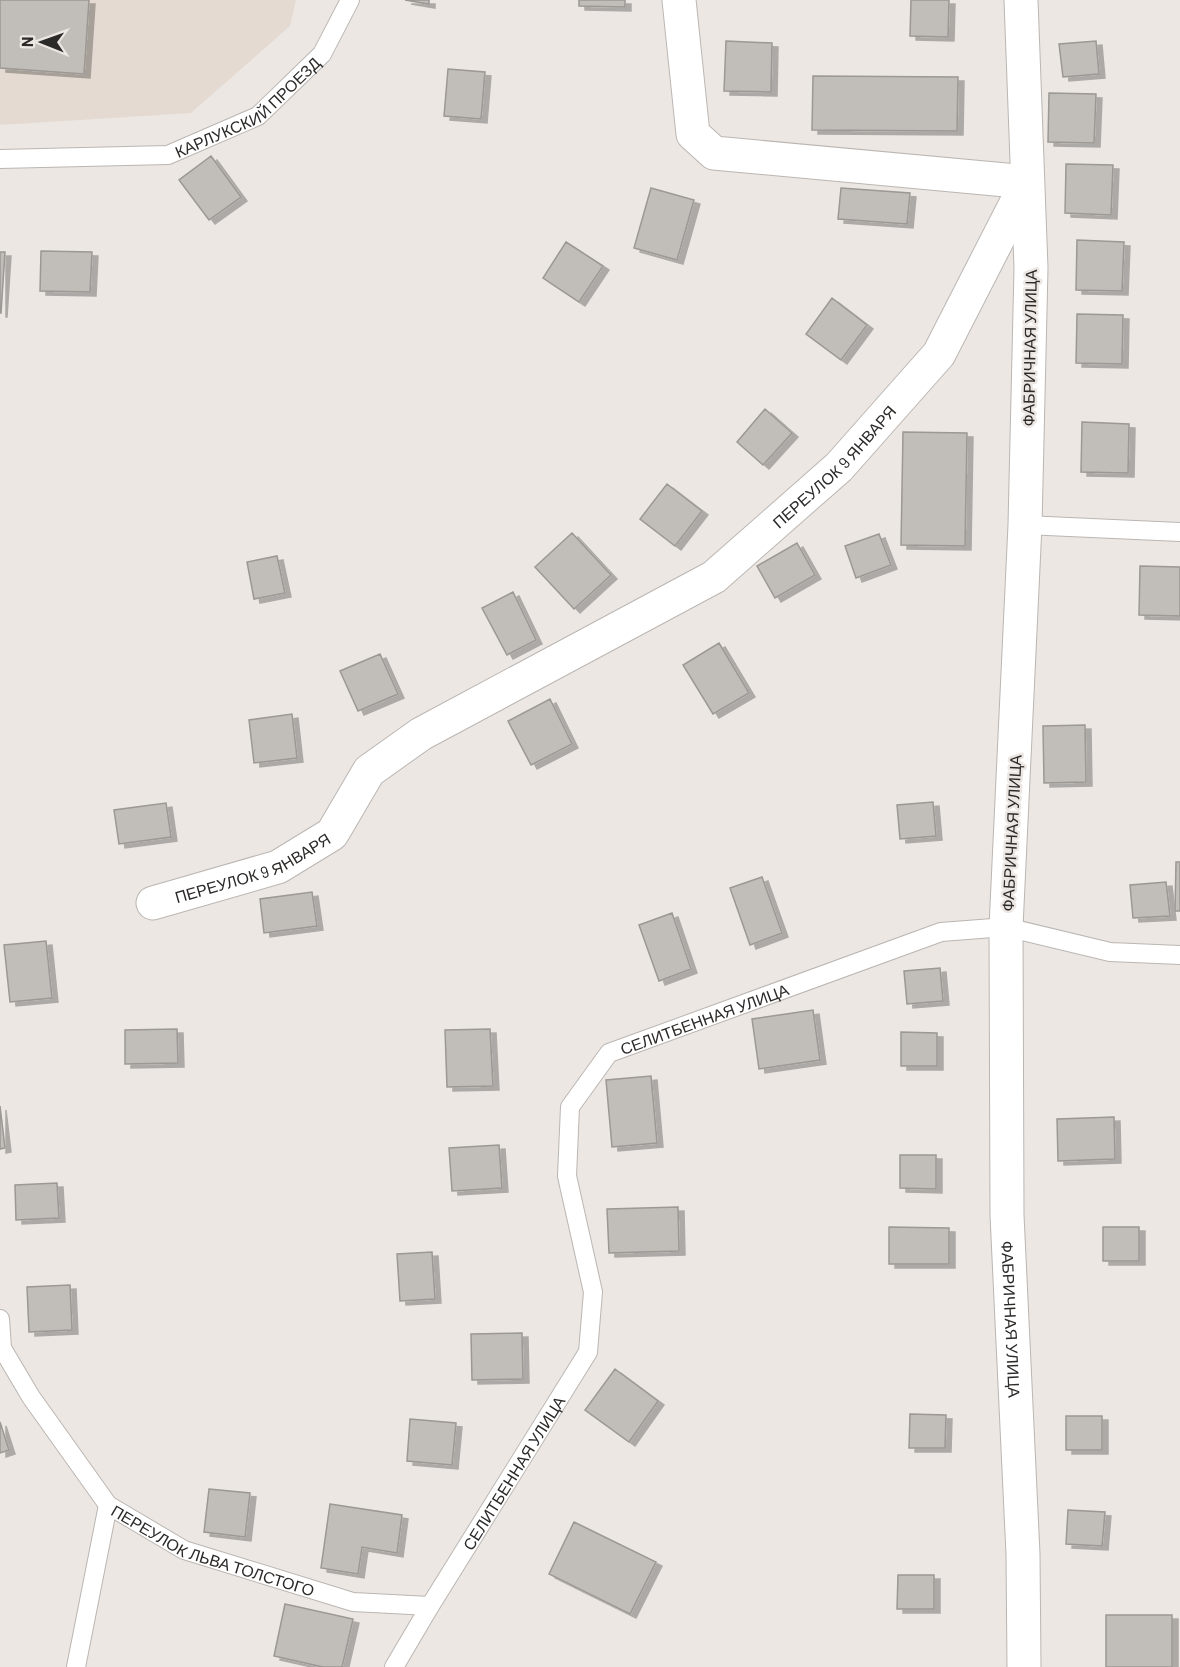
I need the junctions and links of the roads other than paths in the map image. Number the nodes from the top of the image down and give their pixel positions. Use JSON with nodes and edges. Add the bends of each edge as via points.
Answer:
{"nodes":[{"id":1,"x":350,"y":0,"type":"edge"},
{"id":2,"x":679,"y":0,"type":"edge"},
{"id":3,"x":1021,"y":0,"type":"edge"},
{"id":4,"x":0,"y":159,"type":"edge"},
{"id":5,"x":1027,"y":182,"type":"junction"},
{"id":6,"x":1024,"y":525,"type":"junction"},
{"id":7,"x":1180,"y":532,"type":"edge"},
{"id":8,"x":153,"y":903,"type":"dead end"},
{"id":9,"x":1006,"y":927,"type":"junction"},
{"id":10,"x":1180,"y":955,"type":"edge"},
{"id":11,"x":0,"y":1319,"type":"edge"},
{"id":12,"x":108,"y":1505,"type":"junction"},
{"id":13,"x":430,"y":1606,"type":"junction"},
{"id":14,"x":76,"y":1667,"type":"edge"},
{"id":15,"x":394,"y":1667,"type":"edge"},
{"id":16,"x":1024,"y":1667,"type":"edge"}],
"edges":[{"from":1,"to":4,"type":"lane","name":"КАРЛУКСКИЙ ПРОЕЗД","via":[[322,54],[258,116],[168,155]]},
{"from":2,"to":5,"type":"street","via":[[693,134],[714,153]]},
{"from":3,"to":5,"type":"street","name":"ФАБРИЧНАЯ УЛИЦА"},
{"from":5,"to":6,"type":"street","name":"ФАБРИЧНАЯ УЛИЦА","via":[[1031,268]]},
{"from":5,"to":8,"type":"street","name":"ПЕРЕУЛОК 9 ЯНВАРЯ","via":[[939,354],[839,466],[714,577],[421,734],[369,771],[332,834],[278,867]]},
{"from":6,"to":7,"type":"lane"},
{"from":6,"to":9,"type":"street","name":"ФАБРИЧНАЯ УЛИЦА"},
{"from":9,"to":10,"type":"lane","name":"СЕЛИТБЕННАЯ УЛИЦА","via":[[1110,952]]},
{"from":9,"to":13,"type":"lane","name":"СЕЛИТБЕННАЯ УЛИЦА","via":[[941,932],[609,1053],[570,1107],[567,1176],[593,1292],[588,1352]]},
{"from":9,"to":16,"type":"street","name":"ФАБРИЧНАЯ УЛИЦА","via":[[1007,1215],[1023,1554]]},
{"from":11,"to":12,"type":"lane","name":"ПЕРЕУЛОК ЛЬВА ТОЛСТОГО","via":[[2,1348]]},
{"from":12,"to":13,"type":"lane","name":"ПЕРЕУЛОК ЛЬВА ТОЛСТОГО","via":[[184,1550],[353,1602]]},
{"from":12,"to":14,"type":"lane"},
{"from":13,"to":15,"type":"lane","name":"СЕЛИТБЕННАЯ УЛИЦА"}]}
